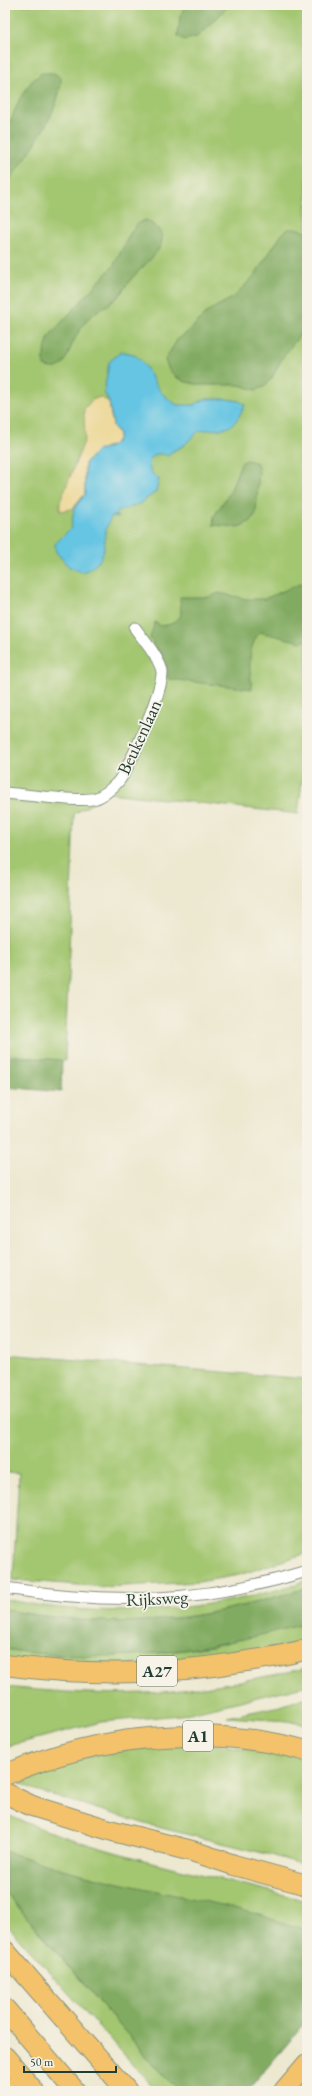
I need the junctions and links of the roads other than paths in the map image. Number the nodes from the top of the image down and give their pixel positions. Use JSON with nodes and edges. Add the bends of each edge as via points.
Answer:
{"nodes":[{"id":1,"x":135,"y":628,"type":"dead end"},
{"id":2,"x":5,"y":792,"type":"edge"},
{"id":3,"x":307,"y":1571,"type":"edge"},
{"id":4,"x":5,"y":1588,"type":"edge"},
{"id":5,"x":307,"y":1649,"type":"edge"},
{"id":6,"x":5,"y":1665,"type":"edge"},
{"id":7,"x":307,"y":1751,"type":"edge"},
{"id":8,"x":5,"y":1775,"type":"edge"},
{"id":9,"x":5,"y":1794,"type":"edge"},
{"id":10,"x":192,"y":1851,"type":"junction"},
{"id":11,"x":307,"y":1878,"type":"edge"},
{"id":12,"x":307,"y":1885,"type":"edge"},
{"id":13,"x":5,"y":1951,"type":"edge"},
{"id":14,"x":5,"y":2009,"type":"edge"},
{"id":15,"x":5,"y":2057,"type":"edge"},
{"id":16,"x":307,"y":2064,"type":"edge"},
{"id":17,"x":5,"y":2087,"type":"edge"},
{"id":18,"x":13,"y":2091,"type":"edge"},
{"id":19,"x":34,"y":2091,"type":"edge"},
{"id":20,"x":75,"y":2091,"type":"edge"},
{"id":21,"x":127,"y":2091,"type":"edge"},
{"id":22,"x":284,"y":2091,"type":"edge"}],
"edges":[{"from":1,"to":2,"type":"street","name":"Beukenlaan","via":[[162,671],[159,692],[133,754],[117,784],[96,799],[66,799]]},
{"from":3,"to":4,"type":"street","name":"Rijksweg","via":[[229,1591],[172,1598],[116,1600],[53,1596]]},
{"from":5,"to":6,"type":"highway","number":"A27","via":[[219,1666],[168,1671],[103,1673]]},
{"from":7,"to":8,"type":"highway","number":"A1","via":[[246,1740],[192,1735],[123,1741],[60,1755]]},
{"from":9,"to":10,"type":"highway","via":[[113,1831]]},
{"from":10,"to":11,"type":"highway","via":[[256,1863]]},
{"from":10,"to":12,"type":"highway"},
{"from":13,"to":21,"type":"highway"},
{"from":14,"to":20,"type":"highway"},
{"from":15,"to":19,"type":"highway"},
{"from":16,"to":22,"type":"highway"},
{"from":17,"to":18,"type":"highway"}]}
